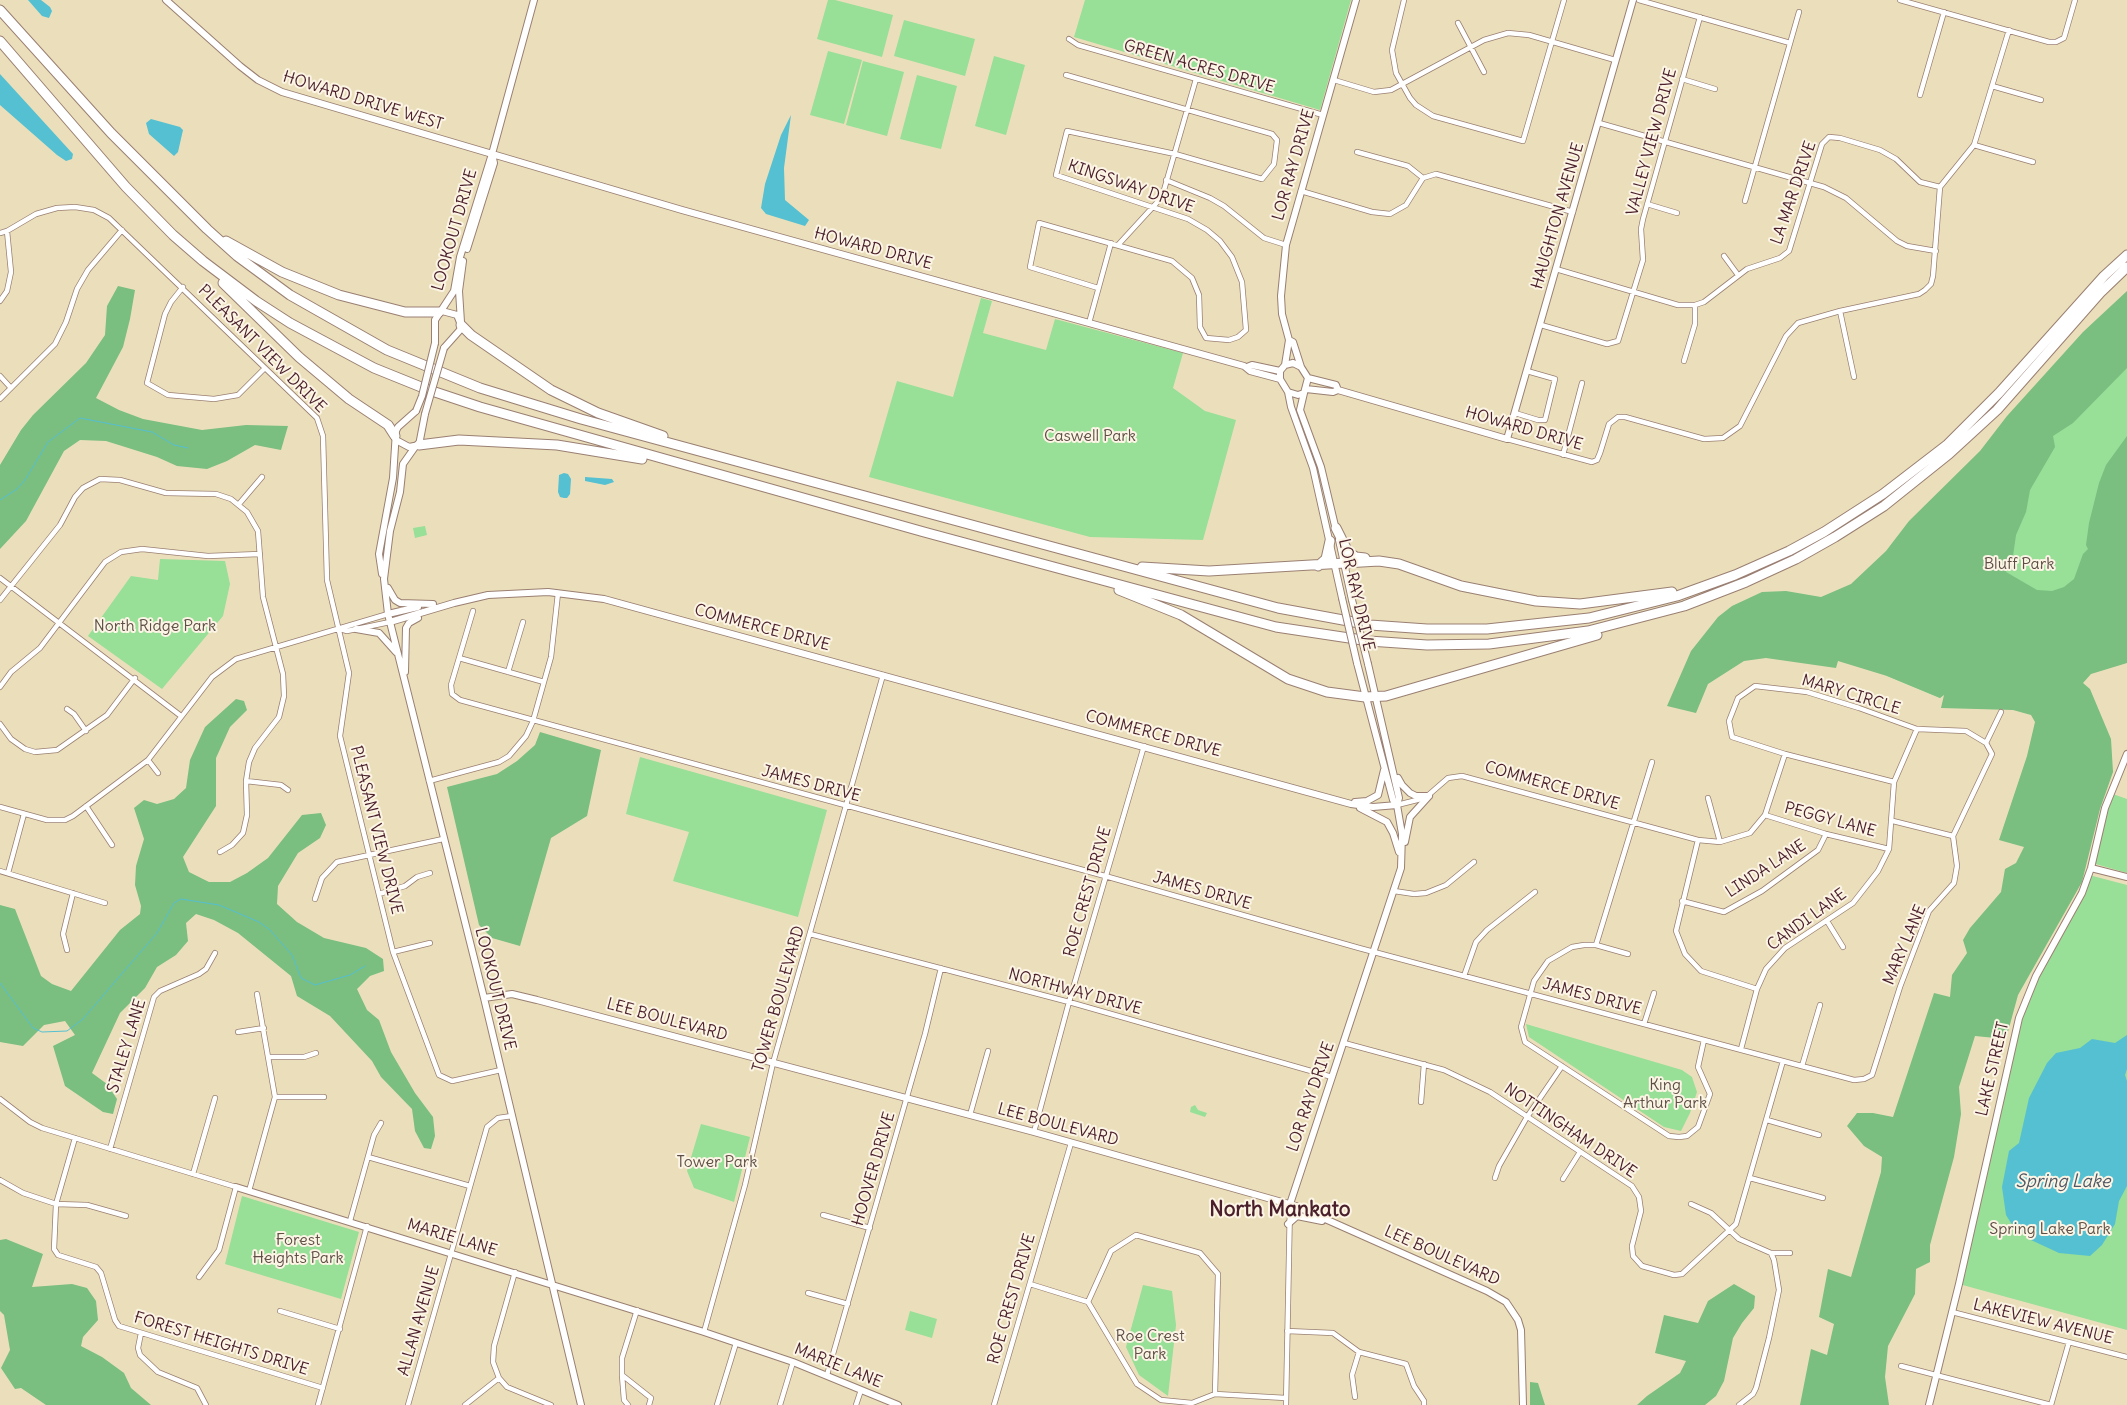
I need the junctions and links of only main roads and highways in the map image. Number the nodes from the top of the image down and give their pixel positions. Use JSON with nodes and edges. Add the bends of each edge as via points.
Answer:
{"nodes":[{"id":1,"x":0,"y":10,"type":"edge"},
{"id":2,"x":0,"y":41,"type":"edge"},
{"id":3,"x":0,"y":45,"type":"edge"},
{"id":4,"x":32,"y":77,"type":"junction"},
{"id":5,"x":207,"y":229,"type":"junction"},
{"id":6,"x":2127,"y":255,"type":"edge"},
{"id":7,"x":203,"y":261,"type":"junction"},
{"id":8,"x":2127,"y":267,"type":"edge"},
{"id":9,"x":2127,"y":274,"type":"edge"},
{"id":10,"x":2088,"y":308,"type":"junction"},
{"id":11,"x":440,"y":312,"type":"road end"},
{"id":12,"x":461,"y":323,"type":"road end"},
{"id":13,"x":396,"y":438,"type":"road end"},
{"id":14,"x":417,"y":446,"type":"road end"},
{"id":15,"x":680,"y":446,"type":"junction"},
{"id":16,"x":670,"y":462,"type":"junction"},
{"id":17,"x":1336,"y":528,"type":"road end"},
{"id":18,"x":1330,"y":541,"type":"road end"},
{"id":19,"x":1392,"y":562,"type":"junction"},
{"id":20,"x":1116,"y":565,"type":"junction"},
{"id":21,"x":1318,"y":566,"type":"junction"},
{"id":22,"x":1082,"y":574,"type":"junction"},
{"id":23,"x":1697,"y":588,"type":"junction"},
{"id":24,"x":1634,"y":621,"type":"junction"}],
"edges":[{"from":1,"to":5,"type":"highway","via":[[111,133]]},
{"from":2,"to":4,"type":"highway"},
{"from":3,"to":4,"type":"highway"},
{"from":4,"to":7,"type":"highway","via":[[126,187]]},
{"from":5,"to":11,"type":"highway","via":[[310,285],[385,308],[417,313]]},
{"from":5,"to":15,"type":"highway","via":[[290,295],[387,350],[449,377],[507,397]]},
{"from":6,"to":23,"type":"highway","via":[[2104,276],[1977,417],[1902,481],[1851,516],[1789,551]]},
{"from":7,"to":13,"type":"highway","via":[[299,357],[349,399],[388,425]]},
{"from":7,"to":16,"type":"highway","via":[[256,302],[295,326],[407,382],[480,407]]},
{"from":8,"to":10,"type":"highway"},
{"from":9,"to":10,"type":"highway"},
{"from":10,"to":24,"type":"highway","via":[[1974,432],[1916,482],[1870,515],[1796,559],[1746,582]]},
{"from":12,"to":15,"type":"highway","via":[[470,336],[551,390],[598,413],[655,432]]},
{"from":14,"to":16,"type":"highway","via":[[459,440],[557,445]]},
{"from":15,"to":20,"type":"highway"},
{"from":16,"to":22,"type":"highway"},
{"from":17,"to":19,"type":"highway","via":[[1345,548],[1353,555]]},
{"from":18,"to":21,"type":"highway","via":[[1326,559]]},
{"from":19,"to":21,"type":"highway"},
{"from":19,"to":23,"type":"highway","via":[[1461,586],[1536,601],[1580,604]]},
{"from":20,"to":21,"type":"highway","via":[[1209,571]]},
{"from":20,"to":23,"type":"highway","via":[[1311,616],[1427,629],[1550,624],[1628,609]]},
{"from":22,"to":24,"type":"highway","via":[[1276,627],[1393,643],[1504,642],[1588,631]]},
{"from":22,"to":24,"type":"highway","via":[[1181,615],[1288,679],[1327,692],[1365,697],[1377,697],[1564,645]]}]}
